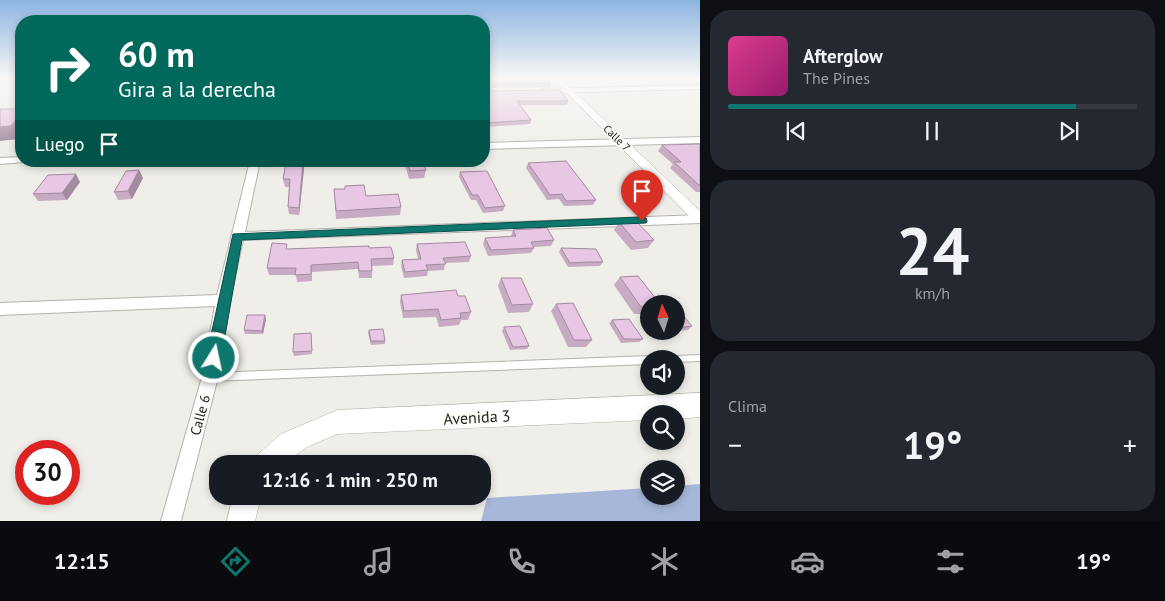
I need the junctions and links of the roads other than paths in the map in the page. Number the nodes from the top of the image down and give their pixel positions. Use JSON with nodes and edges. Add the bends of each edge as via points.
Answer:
{"nodes":[{"id":1,"x":582,"y":102,"type":"edge"},
{"id":2,"x":700,"y":140,"type":"edge"},
{"id":3,"x":622,"y":142,"type":"junction"},
{"id":4,"x":490,"y":146,"type":"edge"},
{"id":5,"x":15,"y":160,"type":"edge"},
{"id":6,"x":0,"y":161,"type":"edge"},
{"id":7,"x":254,"y":167,"type":"edge"},
{"id":8,"x":700,"y":219,"type":"edge"},
{"id":9,"x":237,"y":236,"type":"junction"},
{"id":10,"x":224,"y":300,"type":"junction"},
{"id":11,"x":0,"y":309,"type":"edge"},
{"id":12,"x":700,"y":358,"type":"edge"},
{"id":13,"x":685,"y":359,"type":"edge"},
{"id":14,"x":640,"y":360,"type":"edge"},
{"id":15,"x":210,"y":377,"type":"junction"},
{"id":16,"x":700,"y":405,"type":"edge"},
{"id":17,"x":273,"y":455,"type":"edge"},
{"id":18,"x":245,"y":505,"type":"edge"},
{"id":19,"x":172,"y":521,"type":"edge"},
{"id":20,"x":241,"y":521,"type":"edge"}],
"edges":[{"from":1,"to":3,"type":"street","name":"Calle 7"},
{"from":2,"to":3,"type":"street"},
{"from":3,"to":4,"type":"street"},
{"from":3,"to":8,"type":"street","name":"Calle 7"},
{"from":5,"to":6,"type":"street"},
{"from":7,"to":9,"type":"street","name":"Calle 6"},
{"from":8,"to":9,"type":"street"},
{"from":9,"to":10,"type":"street","name":"Calle 6"},
{"from":10,"to":11,"type":"street"},
{"from":10,"to":15,"type":"street","name":"Calle 6"},
{"from":12,"to":13,"type":"lane"},
{"from":14,"to":15,"type":"lane"},
{"from":15,"to":19,"type":"street","name":"Calle 6"},
{"from":16,"to":17,"type":"main road","name":"Avenida 3","via":[[337,422],[298,438]]},
{"from":18,"to":20,"type":"main road"}]}
